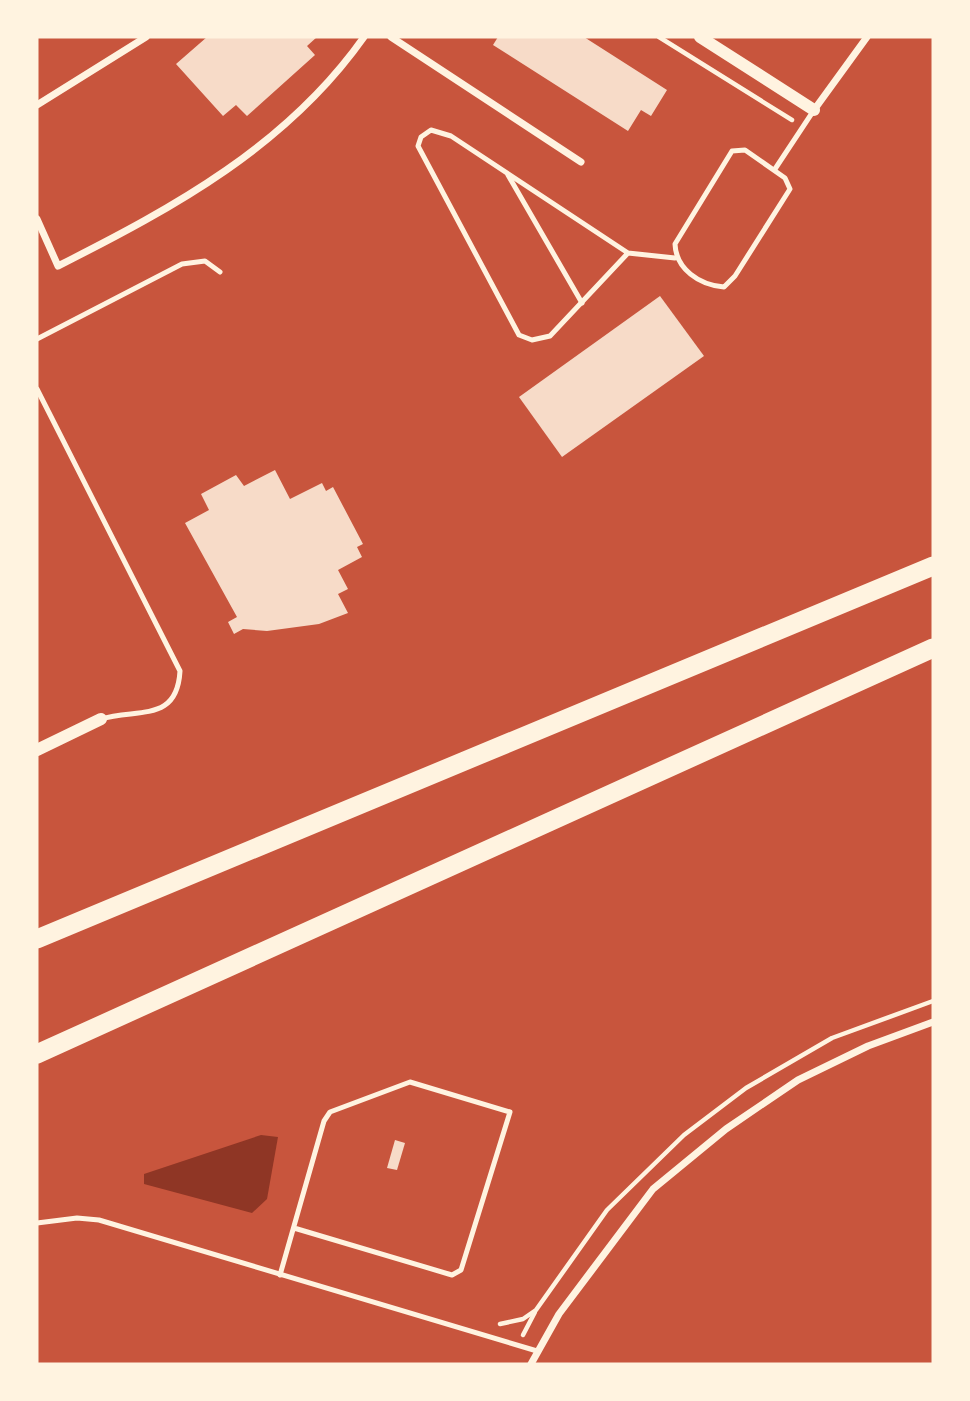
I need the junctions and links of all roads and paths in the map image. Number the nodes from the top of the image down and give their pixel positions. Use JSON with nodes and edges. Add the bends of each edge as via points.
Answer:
{"nodes":[{"id":1,"x":146,"y":37,"type":"edge"},
{"id":2,"x":364,"y":37,"type":"edge"},
{"id":3,"x":391,"y":37,"type":"edge"},
{"id":4,"x":659,"y":37,"type":"edge"},
{"id":5,"x":700,"y":37,"type":"edge"},
{"id":6,"x":867,"y":37,"type":"edge"},
{"id":7,"x":37,"y":105,"type":"edge"},
{"id":8,"x":814,"y":110,"type":"junction"},
{"id":9,"x":803,"y":125,"type":"junction"},
{"id":10,"x":582,"y":162,"type":"dead end"},
{"id":11,"x":775,"y":169,"type":"junction"},
{"id":12,"x":507,"y":172,"type":"junction"},
{"id":13,"x":37,"y":219,"type":"edge"},
{"id":14,"x":628,"y":253,"type":"junction"},
{"id":15,"x":675,"y":258,"type":"junction"},
{"id":16,"x":220,"y":272,"type":"dead end"},
{"id":17,"x":582,"y":303,"type":"junction"},
{"id":18,"x":37,"y":339,"type":"edge"},
{"id":19,"x":37,"y":389,"type":"edge"},
{"id":20,"x":933,"y":566,"type":"edge"},
{"id":21,"x":933,"y":648,"type":"edge"},
{"id":22,"x":101,"y":719,"type":"joint"},
{"id":23,"x":37,"y":750,"type":"edge"},
{"id":24,"x":37,"y":939,"type":"edge"},
{"id":25,"x":933,"y":1022,"type":"edge"},
{"id":26,"x":37,"y":1054,"type":"edge"},
{"id":27,"x":37,"y":1223,"type":"edge"},
{"id":28,"x":293,"y":1228,"type":"junction"},
{"id":29,"x":280,"y":1275,"type":"junction"},
{"id":30,"x":537,"y":1351,"type":"junction"},
{"id":31,"x":531,"y":1364,"type":"edge"}],
"edges":[{"from":1,"to":7,"type":"street"},
{"from":2,"to":13,"type":"street","via":[[335,78],[252,152],[135,227],[58,266]]},
{"from":3,"to":10,"type":"street"},
{"from":4,"to":9,"type":"path"},
{"from":5,"to":8,"type":"street"},
{"from":6,"to":8,"type":"street"},
{"from":8,"to":9,"type":"lane"},
{"from":9,"to":11,"type":"lane"},
{"from":11,"to":15,"type":"lane","via":[[745,150],[732,151],[675,244]]},
{"from":11,"to":15,"type":"lane","via":[[790,189],[736,276],[724,287],[710,286],[683,269]]},
{"from":12,"to":14,"type":"lane"},
{"from":12,"to":17,"type":"lane"},
{"from":12,"to":17,"type":"lane","via":[[452,135],[431,130],[421,137],[418,146],[519,334],[532,340],[550,336]]},
{"from":14,"to":15,"type":"lane"},
{"from":14,"to":17,"type":"lane"},
{"from":16,"to":18,"type":"lane","via":[[205,261],[182,264]]},
{"from":19,"to":22,"type":"lane","via":[[180,671],[179,689],[163,708]]},
{"from":20,"to":24,"type":"highway"},
{"from":21,"to":26,"type":"highway"},
{"from":22,"to":23,"type":"street"},
{"from":25,"to":30,"type":"street","via":[[868,1046],[798,1080],[653,1189],[559,1314]]},
{"from":27,"to":29,"type":"lane","via":[[99,1220]]},
{"from":28,"to":28,"type":"lane","via":[[452,1275],[461,1270],[510,1112],[410,1082],[330,1112]]},
{"from":28,"to":29,"type":"lane"},
{"from":29,"to":30,"type":"lane"},
{"from":30,"to":31,"type":"street"}]}
